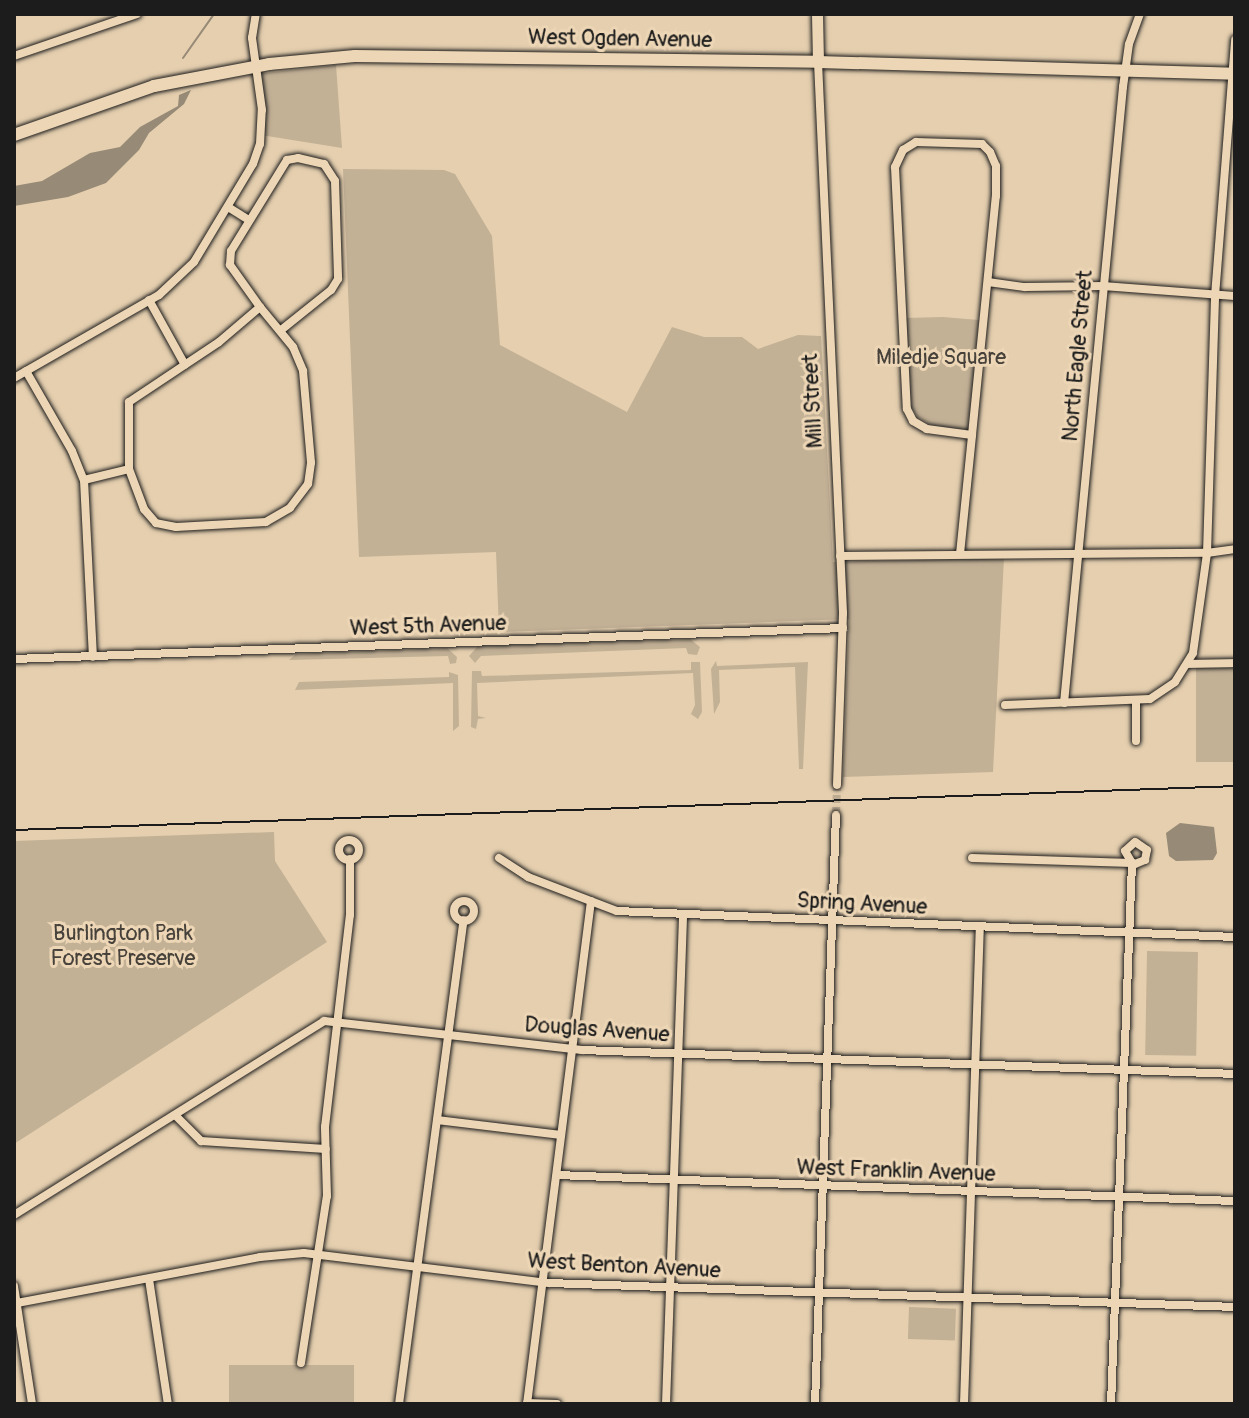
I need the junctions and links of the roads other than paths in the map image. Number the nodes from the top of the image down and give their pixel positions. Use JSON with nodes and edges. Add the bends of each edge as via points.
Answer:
{"nodes":[{"id":1,"x":137,"y":14,"type":"edge"},
{"id":2,"x":256,"y":14,"type":"edge"},
{"id":3,"x":817,"y":14,"type":"edge"},
{"id":4,"x":1140,"y":14,"type":"edge"},
{"id":5,"x":1235,"y":40,"type":"edge"},
{"id":6,"x":14,"y":56,"type":"edge"},
{"id":7,"x":818,"y":62,"type":"junction"},
{"id":8,"x":256,"y":66,"type":"junction"},
{"id":9,"x":1125,"y":70,"type":"junction"},
{"id":10,"x":1233,"y":74,"type":"edge"},
{"id":11,"x":14,"y":135,"type":"edge"},
{"id":12,"x":228,"y":207,"type":"junction"},
{"id":13,"x":249,"y":220,"type":"junction"},
{"id":14,"x":988,"y":282,"type":"junction"},
{"id":15,"x":1103,"y":286,"type":"junction"},
{"id":16,"x":1215,"y":296,"type":"junction"},
{"id":17,"x":1235,"y":296,"type":"edge"},
{"id":18,"x":149,"y":300,"type":"junction"},
{"id":19,"x":260,"y":307,"type":"junction"},
{"id":20,"x":280,"y":331,"type":"junction"},
{"id":21,"x":185,"y":365,"type":"junction"},
{"id":22,"x":26,"y":371,"type":"junction"},
{"id":23,"x":14,"y":378,"type":"edge"},
{"id":24,"x":972,"y":435,"type":"junction"},
{"id":25,"x":129,"y":469,"type":"junction"},
{"id":26,"x":84,"y":480,"type":"junction"},
{"id":27,"x":1235,"y":549,"type":"edge"},
{"id":28,"x":1207,"y":553,"type":"junction"},
{"id":29,"x":960,"y":554,"type":"junction"},
{"id":30,"x":1078,"y":554,"type":"junction"},
{"id":31,"x":840,"y":556,"type":"junction"},
{"id":32,"x":843,"y":628,"type":"junction"},
{"id":33,"x":93,"y":657,"type":"junction"},
{"id":34,"x":14,"y":659,"type":"edge"},
{"id":35,"x":1235,"y":663,"type":"edge"},
{"id":36,"x":1189,"y":664,"type":"junction"},
{"id":37,"x":1136,"y":701,"type":"junction"},
{"id":38,"x":1064,"y":703,"type":"junction"},
{"id":39,"x":1005,"y":705,"type":"dead end"},
{"id":40,"x":1136,"y":741,"type":"dead end"},
{"id":41,"x":837,"y":785,"type":"tunnel mouth"},
{"id":42,"x":836,"y":815,"type":"tunnel mouth"},
{"id":43,"x":499,"y":858,"type":"dead end"},
{"id":44,"x":972,"y":858,"type":"dead end"},
{"id":45,"x":350,"y":859,"type":"dead end"},
{"id":46,"x":591,"y":901,"type":"junction"},
{"id":47,"x":683,"y":914,"type":"junction"},
{"id":48,"x":464,"y":920,"type":"dead end"},
{"id":49,"x":831,"y":920,"type":"junction"},
{"id":50,"x":980,"y":927,"type":"junction"},
{"id":51,"x":1129,"y":933,"type":"junction"},
{"id":52,"x":1235,"y":937,"type":"edge"},
{"id":53,"x":337,"y":1021,"type":"junction"},
{"id":54,"x":449,"y":1035,"type":"junction"},
{"id":55,"x":573,"y":1050,"type":"junction"},
{"id":56,"x":679,"y":1054,"type":"junction"},
{"id":57,"x":827,"y":1059,"type":"junction"},
{"id":58,"x":977,"y":1064,"type":"junction"},
{"id":59,"x":1125,"y":1070,"type":"junction"},
{"id":60,"x":1235,"y":1074,"type":"edge"},
{"id":61,"x":175,"y":1115,"type":"junction"},
{"id":62,"x":437,"y":1120,"type":"junction"},
{"id":63,"x":561,"y":1135,"type":"junction"},
{"id":64,"x":326,"y":1149,"type":"junction"},
{"id":65,"x":557,"y":1175,"type":"junction"},
{"id":66,"x":675,"y":1181,"type":"junction"},
{"id":67,"x":823,"y":1187,"type":"junction"},
{"id":68,"x":972,"y":1192,"type":"junction"},
{"id":69,"x":1119,"y":1197,"type":"junction"},
{"id":70,"x":1235,"y":1201,"type":"edge"},
{"id":71,"x":14,"y":1215,"type":"edge"},
{"id":72,"x":318,"y":1254,"type":"junction"},
{"id":73,"x":417,"y":1266,"type":"junction"},
{"id":74,"x":149,"y":1279,"type":"junction"},
{"id":75,"x":542,"y":1282,"type":"junction"},
{"id":76,"x":14,"y":1286,"type":"edge"},
{"id":77,"x":671,"y":1287,"type":"junction"},
{"id":78,"x":819,"y":1292,"type":"junction"},
{"id":79,"x":967,"y":1297,"type":"junction"},
{"id":80,"x":17,"y":1303,"type":"junction"},
{"id":81,"x":1115,"y":1303,"type":"junction"},
{"id":82,"x":1235,"y":1307,"type":"edge"},
{"id":83,"x":301,"y":1363,"type":"dead end"},
{"id":84,"x":32,"y":1404,"type":"edge"},
{"id":85,"x":168,"y":1404,"type":"edge"},
{"id":86,"x":399,"y":1404,"type":"edge"},
{"id":87,"x":527,"y":1404,"type":"edge"},
{"id":88,"x":557,"y":1404,"type":"edge"},
{"id":89,"x":666,"y":1404,"type":"edge"},
{"id":90,"x":815,"y":1404,"type":"edge"},
{"id":91,"x":964,"y":1404,"type":"edge"},
{"id":92,"x":1111,"y":1404,"type":"edge"}],
"edges":[{"from":1,"to":6,"type":"street"},
{"from":2,"to":8,"type":"street"},
{"from":3,"to":7,"type":"main road","name":"Mill Street"},
{"from":4,"to":9,"type":"street","name":"North Eagle Street"},
{"from":5,"to":10,"type":"street"},
{"from":7,"to":8,"type":"main road","name":"West Ogden Avenue","via":[[391,55]]},
{"from":7,"to":9,"type":"main road","name":"West Ogden Avenue"},
{"from":7,"to":31,"type":"street","name":"Mill Street"},
{"from":8,"to":11,"type":"main road","name":"West Ogden Avenue","via":[[133,92]]},
{"from":8,"to":12,"type":"street","via":[[261,136],[253,164]]},
{"from":9,"to":10,"type":"main road","name":"West Ogden Avenue"},
{"from":9,"to":15,"type":"street","name":"North Eagle Street"},
{"from":10,"to":16,"type":"street"},
{"from":12,"to":13,"type":"street"},
{"from":12,"to":18,"type":"street","via":[[187,271]]},
{"from":13,"to":19,"type":"street","via":[[228,261]]},
{"from":13,"to":20,"type":"street","via":[[287,160],[324,164],[332,171],[336,284]]},
{"from":14,"to":15,"type":"street"},
{"from":14,"to":24,"type":"street"},
{"from":14,"to":24,"type":"street","via":[[996,196],[993,157],[986,147],[972,142],[916,142],[903,150],[895,167],[907,409],[913,421],[927,429]]},
{"from":15,"to":16,"type":"street"},
{"from":15,"to":30,"type":"street","name":"North Eagle Street"},
{"from":16,"to":17,"type":"street"},
{"from":16,"to":28,"type":"street"},
{"from":18,"to":21,"type":"street"},
{"from":18,"to":22,"type":"street"},
{"from":19,"to":20,"type":"street"},
{"from":19,"to":21,"type":"street"},
{"from":20,"to":25,"type":"street","via":[[299,358],[309,416],[310,475],[290,508],[256,525],[162,525],[147,515]]},
{"from":21,"to":25,"type":"street","via":[[129,402]]},
{"from":22,"to":23,"type":"street"},
{"from":22,"to":26,"type":"street"},
{"from":24,"to":29,"type":"street"},
{"from":25,"to":26,"type":"street"},
{"from":26,"to":33,"type":"street"},
{"from":27,"to":28,"type":"street"},
{"from":28,"to":30,"type":"street"},
{"from":28,"to":36,"type":"street"},
{"from":29,"to":30,"type":"street"},
{"from":29,"to":31,"type":"street"},
{"from":30,"to":38,"type":"street","name":"North Eagle Street"},
{"from":31,"to":32,"type":"street","name":"Mill Street"},
{"from":32,"to":33,"type":"street","name":"West 5th Avenue"},
{"from":32,"to":41,"type":"street","name":"Mill Street"},
{"from":33,"to":34,"type":"street","name":"West 5th Avenue"},
{"from":35,"to":36,"type":"street"},
{"from":36,"to":37,"type":"street","via":[[1163,692]]},
{"from":37,"to":38,"type":"street"},
{"from":37,"to":40,"type":"street"},
{"from":38,"to":39,"type":"street"},
{"from":42,"to":49,"type":"street"},
{"from":43,"to":46,"type":"street","name":"Spring Avenue","via":[[528,877]]},
{"from":44,"to":51,"type":"street","via":[[1132,863]]},
{"from":45,"to":53,"type":"street","via":[[350,915]]},
{"from":46,"to":47,"type":"street","name":"Spring Avenue","via":[[617,911]]},
{"from":46,"to":55,"type":"street"},
{"from":47,"to":49,"type":"street","name":"Spring Avenue"},
{"from":47,"to":56,"type":"street"},
{"from":48,"to":54,"type":"street"},
{"from":49,"to":50,"type":"street","name":"Spring Avenue"},
{"from":49,"to":57,"type":"street"},
{"from":50,"to":51,"type":"street","name":"Spring Avenue"},
{"from":50,"to":58,"type":"street"},
{"from":51,"to":52,"type":"street","name":"Spring Avenue"},
{"from":51,"to":59,"type":"street"},
{"from":53,"to":54,"type":"street","name":"Douglas Avenue"},
{"from":53,"to":61,"type":"street","name":"Douglas Avenue","via":[[315,1024]]},
{"from":53,"to":64,"type":"street"},
{"from":54,"to":55,"type":"street","name":"Douglas Avenue"},
{"from":54,"to":62,"type":"street"},
{"from":55,"to":56,"type":"street","name":"Douglas Avenue"},
{"from":55,"to":63,"type":"street"},
{"from":56,"to":57,"type":"street","name":"Douglas Avenue"},
{"from":56,"to":66,"type":"street"},
{"from":57,"to":58,"type":"street","name":"Douglas Avenue"},
{"from":57,"to":67,"type":"street"},
{"from":58,"to":59,"type":"street","name":"Douglas Avenue"},
{"from":58,"to":68,"type":"street"},
{"from":59,"to":60,"type":"street","name":"Douglas Avenue"},
{"from":59,"to":69,"type":"street"},
{"from":61,"to":64,"type":"street","via":[[201,1141]]},
{"from":61,"to":71,"type":"street","name":"Douglas Avenue"},
{"from":62,"to":63,"type":"street"},
{"from":62,"to":73,"type":"street"},
{"from":63,"to":65,"type":"street"},
{"from":64,"to":72,"type":"street","via":[[329,1180]]},
{"from":65,"to":66,"type":"street","name":"West Franklin Avenue"},
{"from":65,"to":75,"type":"street"},
{"from":66,"to":67,"type":"street","name":"West Franklin Avenue"},
{"from":66,"to":77,"type":"street"},
{"from":67,"to":68,"type":"street","name":"West Franklin Avenue"},
{"from":67,"to":78,"type":"street"},
{"from":68,"to":69,"type":"street","name":"West Franklin Avenue"},
{"from":68,"to":79,"type":"street"},
{"from":69,"to":70,"type":"street","name":"West Franklin Avenue"},
{"from":69,"to":81,"type":"street"},
{"from":72,"to":73,"type":"street","name":"West Benton Avenue"},
{"from":72,"to":74,"type":"street","name":"West Benton Avenue","via":[[260,1257]]},
{"from":72,"to":83,"type":"street"},
{"from":73,"to":75,"type":"street","name":"West Benton Avenue"},
{"from":73,"to":86,"type":"street"},
{"from":74,"to":80,"type":"street","name":"West Benton Avenue"},
{"from":74,"to":85,"type":"street"},
{"from":75,"to":77,"type":"street","name":"West Benton Avenue"},
{"from":75,"to":87,"type":"street"},
{"from":76,"to":80,"type":"street"},
{"from":77,"to":78,"type":"street","name":"West Benton Avenue"},
{"from":77,"to":89,"type":"street"},
{"from":78,"to":79,"type":"street","name":"West Benton Avenue"},
{"from":78,"to":90,"type":"street"},
{"from":79,"to":81,"type":"street","name":"West Benton Avenue"},
{"from":79,"to":91,"type":"street"},
{"from":80,"to":84,"type":"street"},
{"from":81,"to":82,"type":"street","name":"West Benton Avenue"},
{"from":81,"to":92,"type":"street"},
{"from":87,"to":88,"type":"street"}]}
